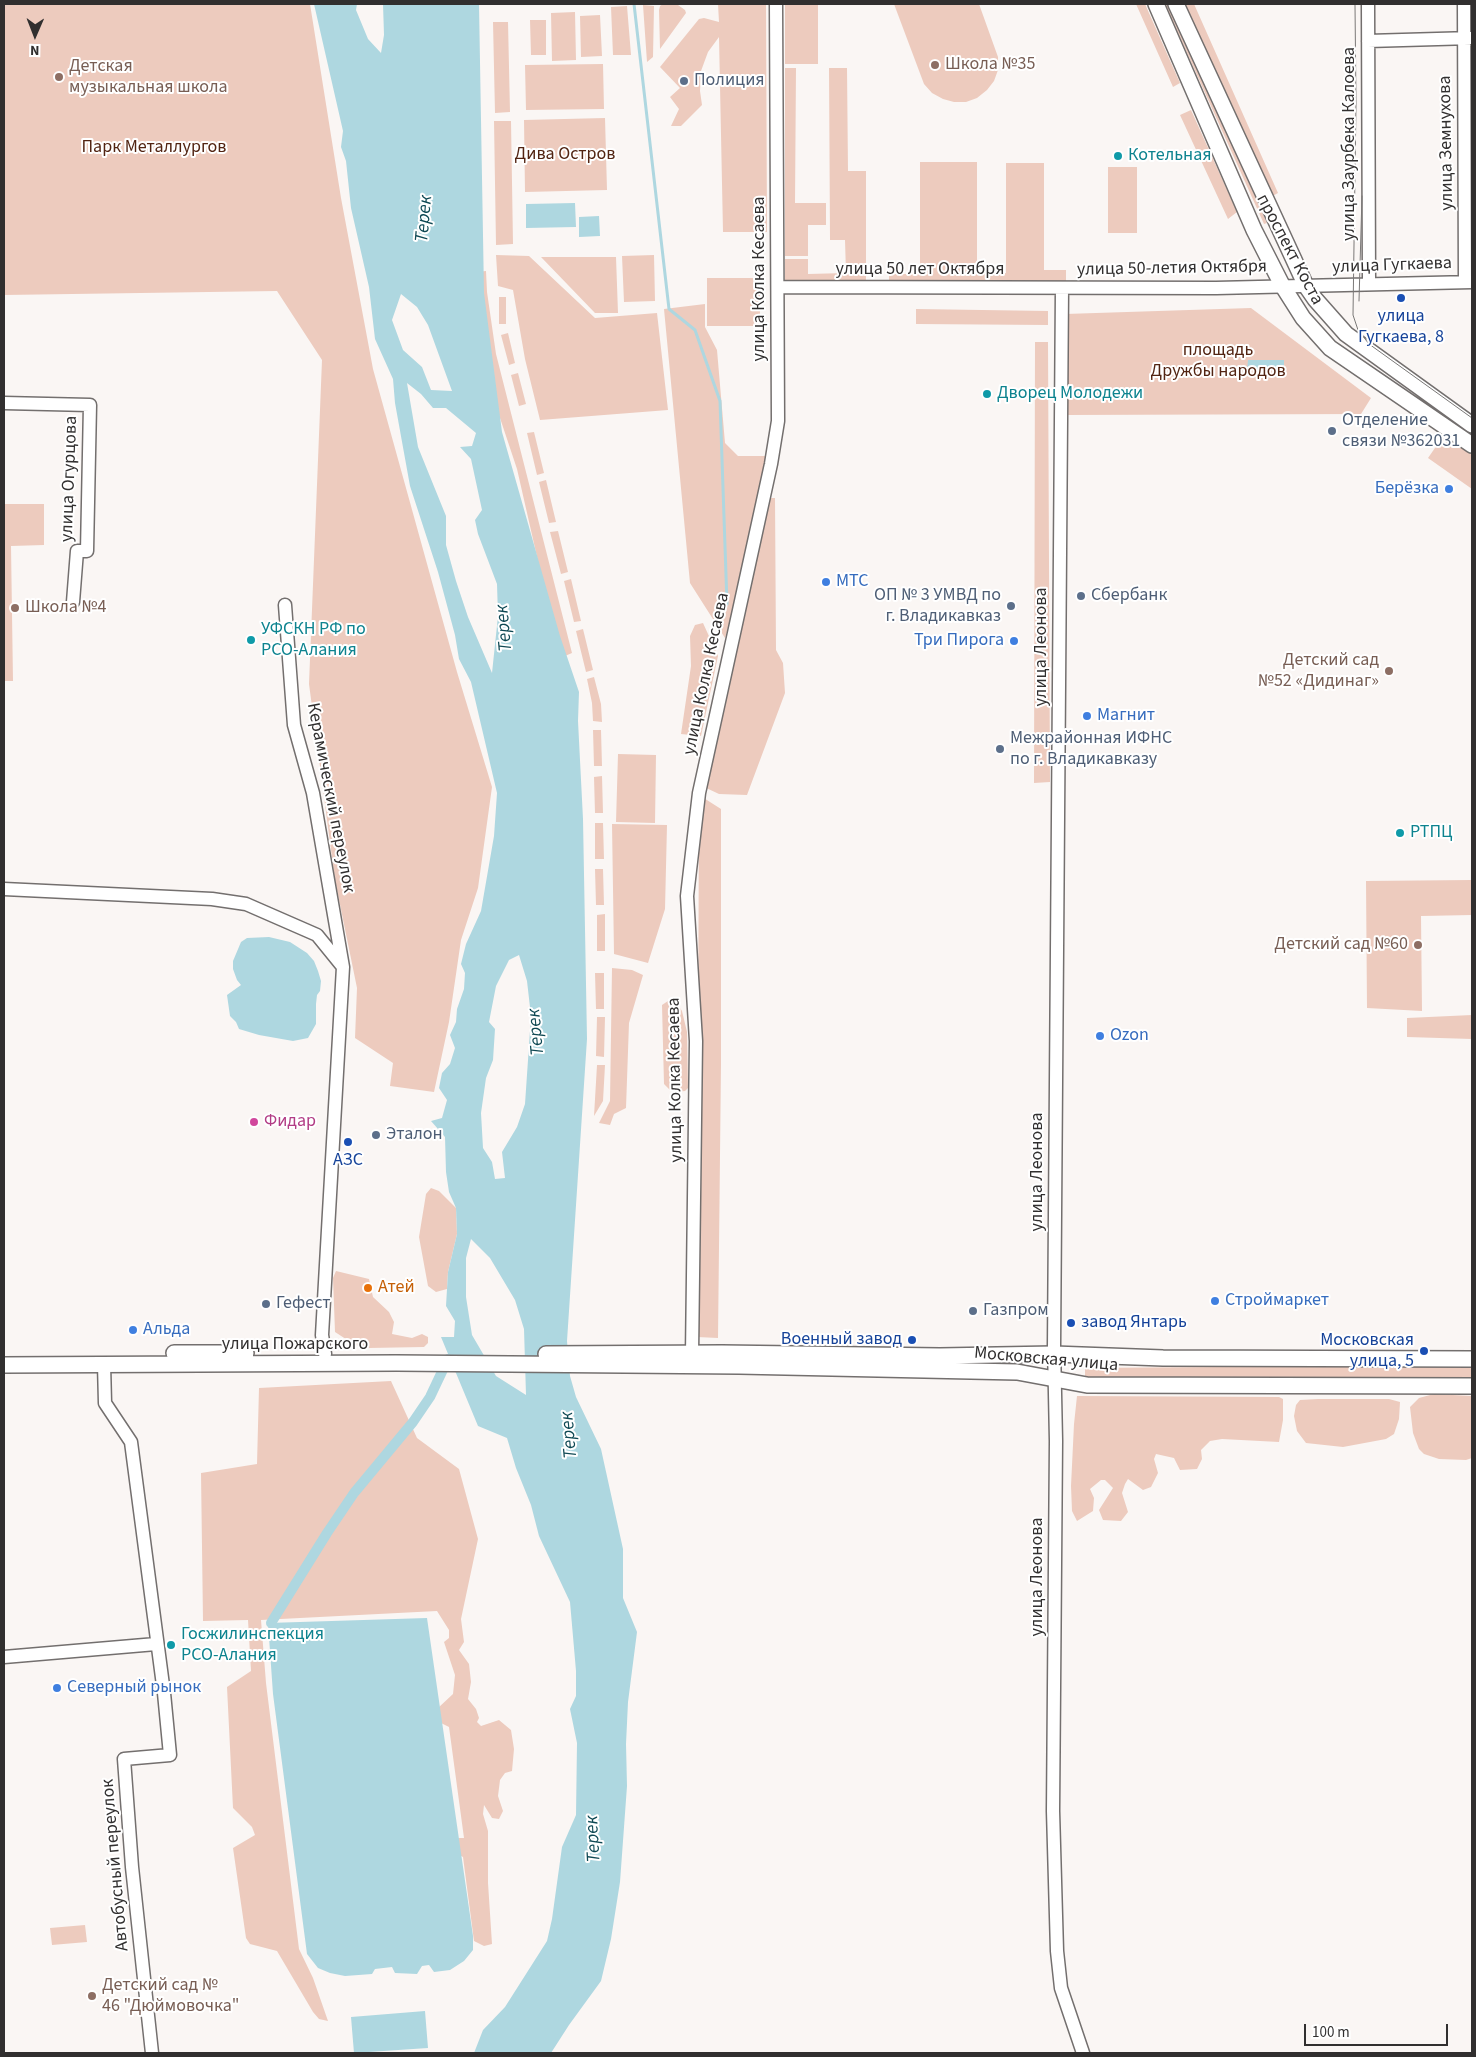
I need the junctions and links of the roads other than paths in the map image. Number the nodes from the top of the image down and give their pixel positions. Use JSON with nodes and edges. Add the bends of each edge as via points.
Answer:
{"nodes":[{"id":1,"x":776,"y":4,"type":"edge"},
{"id":2,"x":1156,"y":4,"type":"edge"},
{"id":3,"x":1176,"y":4,"type":"edge"},
{"id":4,"x":1368,"y":4,"type":"edge"},
{"id":5,"x":1464,"y":4,"type":"edge"},
{"id":6,"x":1468,"y":38,"type":"edge"},
{"id":7,"x":1368,"y":41,"type":"junction"},
{"id":8,"x":1468,"y":282,"type":"edge"},
{"id":9,"x":1368,"y":284,"type":"junction"},
{"id":10,"x":1282,"y":285,"type":"junction"},
{"id":11,"x":1306,"y":286,"type":"junction"},
{"id":12,"x":778,"y":287,"type":"junction"},
{"id":13,"x":1062,"y":288,"type":"junction"},
{"id":14,"x":4,"y":403,"type":"edge"},
{"id":15,"x":1472,"y":425,"type":"edge"},
{"id":16,"x":1472,"y":445,"type":"edge"},
{"id":17,"x":74,"y":602,"type":"dead end"},
{"id":18,"x":284,"y":605,"type":"dead end"},
{"id":19,"x":4,"y":889,"type":"edge"},
{"id":20,"x":343,"y":967,"type":"junction"},
{"id":21,"x":325,"y":1354,"type":"junction"},
{"id":22,"x":692,"y":1354,"type":"junction"},
{"id":23,"x":1054,"y":1354,"type":"junction"},
{"id":24,"x":4,"y":1355,"type":"edge"},
{"id":25,"x":396,"y":1359,"type":"junction"},
{"id":26,"x":1472,"y":1359,"type":"edge"},
{"id":27,"x":586,"y":1360,"type":"junction"},
{"id":28,"x":4,"y":1364,"type":"edge"},
{"id":29,"x":104,"y":1364,"type":"junction"},
{"id":30,"x":1055,"y":1380,"type":"junction"},
{"id":31,"x":1472,"y":1386,"type":"edge"},
{"id":32,"x":156,"y":1644,"type":"junction"},
{"id":33,"x":4,"y":1657,"type":"edge"},
{"id":34,"x":152,"y":2053,"type":"edge"},
{"id":35,"x":1083,"y":2053,"type":"edge"}],
"edges":[{"from":1,"to":12,"type":"street","name":"улица Колка Кесаева"},
{"from":2,"to":10,"type":"main road","name":"проспект Коста","via":[[1254,230]]},
{"from":3,"to":11,"type":"main road","name":"проспект Коста"},
{"from":4,"to":7,"type":"street","name":"улица Заурбека Калоева"},
{"from":5,"to":6,"type":"street","name":"улица Земнухова"},
{"from":6,"to":7,"type":"street"},
{"from":6,"to":8,"type":"street","name":"улица Земнухова"},
{"from":7,"to":9,"type":"street","name":"улица Заурбека Калоева"},
{"from":8,"to":9,"type":"street","name":"улица Гугкаева"},
{"from":9,"to":11,"type":"street","name":"улица Гугкаева"},
{"from":10,"to":11,"type":"street","name":"улица Гугкаева"},
{"from":10,"to":13,"type":"street","name":"улица 50-летия Октября"},
{"from":10,"to":16,"type":"main road","name":"проспект Коста","via":[[1303,318],[1330,348]]},
{"from":11,"to":15,"type":"main road","name":"проспект Коста","via":[[1346,334]]},
{"from":12,"to":13,"type":"street","name":"улица 50 лет Октября"},
{"from":12,"to":22,"type":"street","name":"улица Колка Кесаева","via":[[776,432],[699,792],[687,896],[696,1050]]},
{"from":13,"to":23,"type":"street","name":"улица Леонова"},
{"from":14,"to":17,"type":"street","name":"улица Огурцова","via":[[90,405],[87,551],[77,551]]},
{"from":18,"to":20,"type":"street","name":"Керамический переулок","via":[[294,725],[313,793]]},
{"from":19,"to":20,"type":"street","via":[[212,899],[246,904],[317,936]]},
{"from":20,"to":21,"type":"street","name":"Керамический переулок","via":[[322,1335]]},
{"from":21,"to":24,"type":"main road","name":"улица Пожарского"},
{"from":21,"to":25,"type":"main road","name":"улица Пожарского"},
{"from":22,"to":23,"type":"main road","name":"Московская улица"},
{"from":22,"to":27,"type":"main road","name":"Московская улица"},
{"from":23,"to":26,"type":"main road","name":"Московская улица","via":[[1162,1358]]},
{"from":23,"to":30,"type":"street","name":"улица Леонова"},
{"from":25,"to":27,"type":"main road","name":"улица Пожарского"},
{"from":25,"to":29,"type":"main road","name":"улица Пожарского"},
{"from":27,"to":30,"type":"main road","name":"Московская улица","via":[[1017,1372]]},
{"from":28,"to":29,"type":"main road","name":"улица Пожарского"},
{"from":29,"to":32,"type":"street","name":"Автобусный переулок","via":[[105,1403],[131,1442]]},
{"from":30,"to":31,"type":"main road","name":"Московская улица","via":[[1087,1386]]},
{"from":30,"to":35,"type":"street","name":"улица Леонова","via":[[1053,1812],[1057,1951],[1061,1988]]},
{"from":32,"to":33,"type":"street"},
{"from":32,"to":34,"type":"street","name":"Автобусный переулок","via":[[170,1755],[124,1759]]}]}
